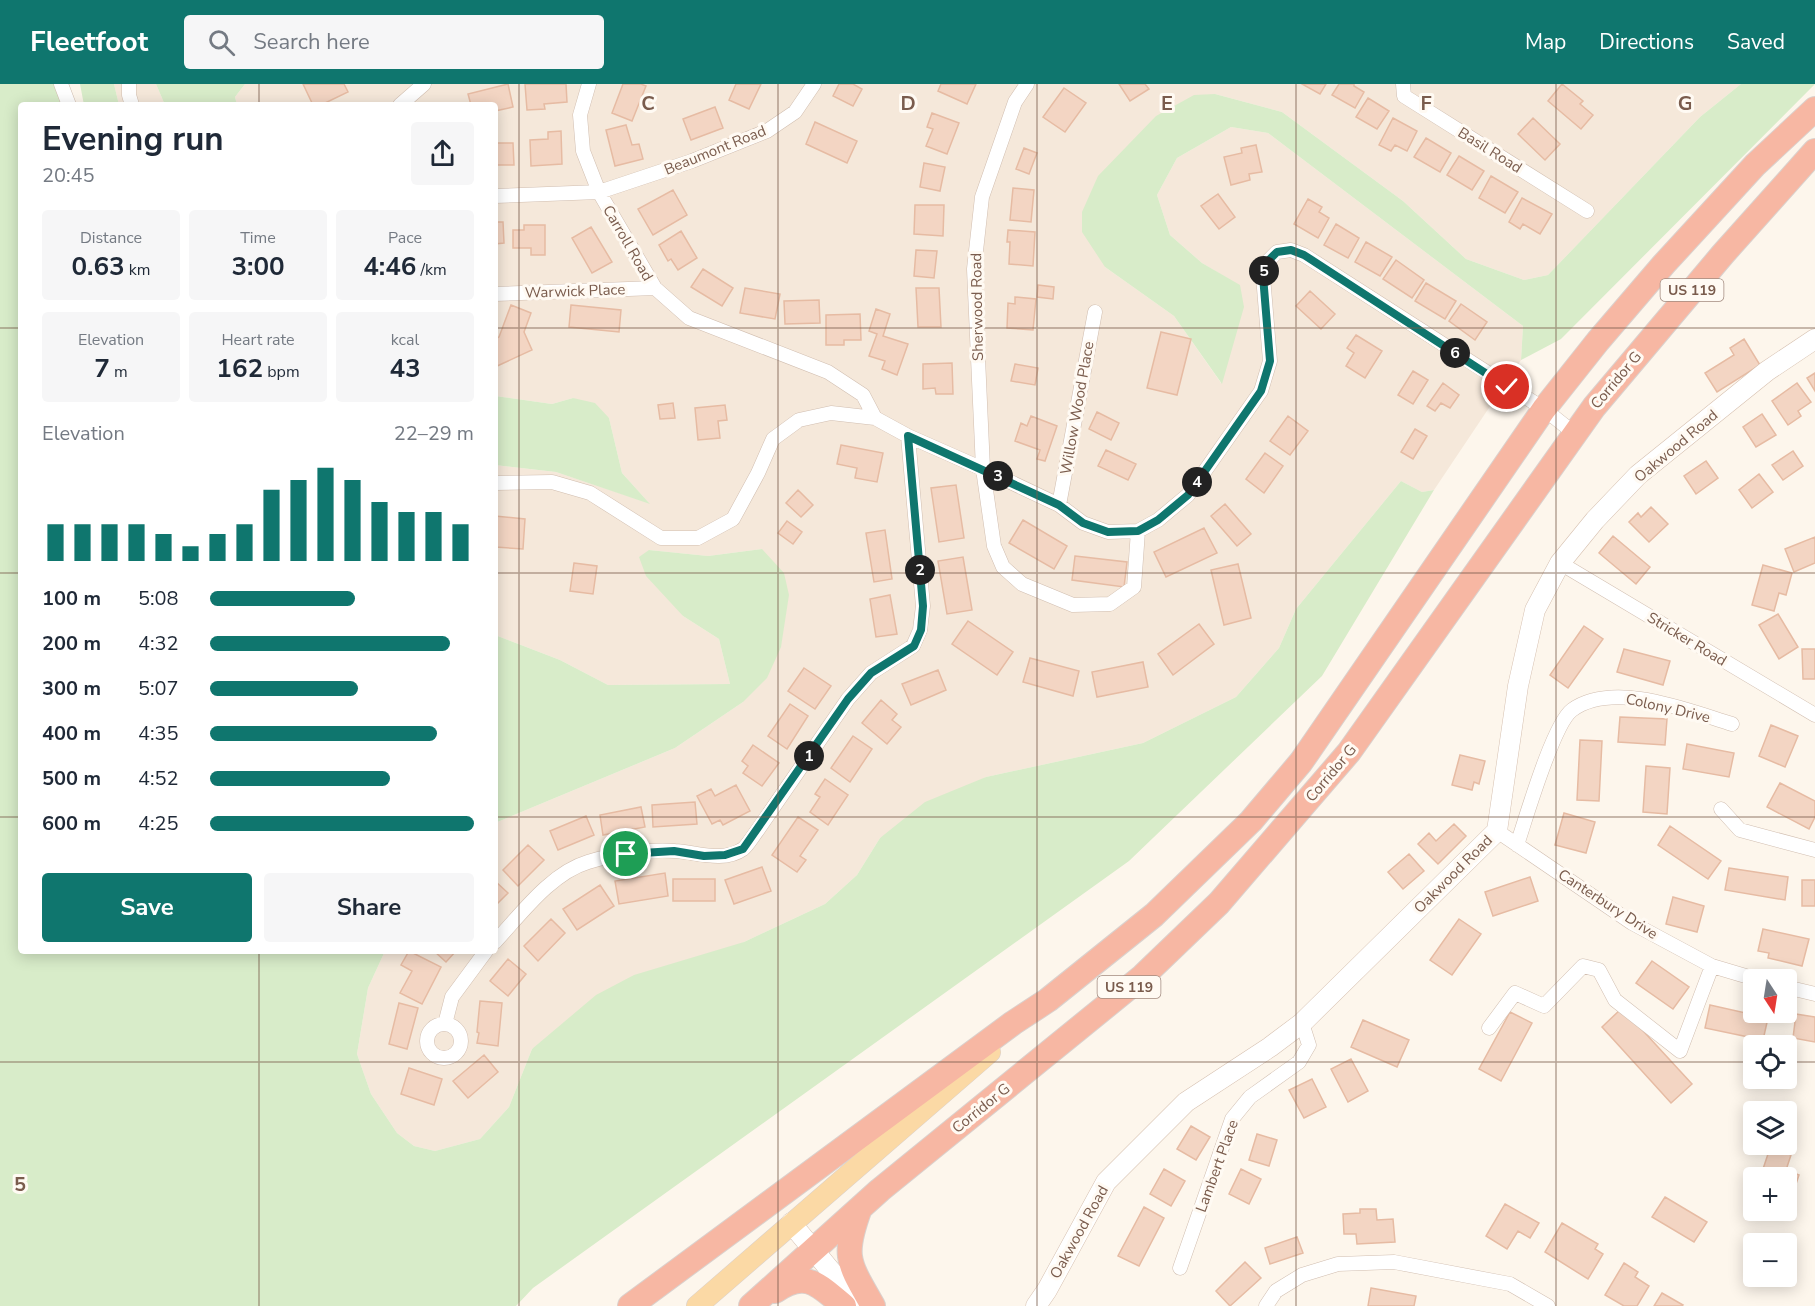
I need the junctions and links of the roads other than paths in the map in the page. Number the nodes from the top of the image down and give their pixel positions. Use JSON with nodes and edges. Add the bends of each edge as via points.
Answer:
{"nodes":[{"id":1,"x":61,"y":84,"type":"edge"},
{"id":2,"x":129,"y":84,"type":"edge"},
{"id":3,"x":424,"y":84,"type":"edge"},
{"id":4,"x":589,"y":84,"type":"edge"},
{"id":5,"x":814,"y":84,"type":"edge"},
{"id":6,"x":1027,"y":84,"type":"edge"},
{"id":7,"x":1403,"y":84,"type":"edge"},
{"id":8,"x":68,"y":102,"type":"edge"},
{"id":9,"x":131,"y":102,"type":"edge"},
{"id":10,"x":403,"y":102,"type":"edge"},
{"id":11,"x":1815,"y":109,"type":"edge"},
{"id":12,"x":1815,"y":128,"type":"edge"},
{"id":13,"x":1815,"y":151,"type":"edge"},
{"id":14,"x":599,"y":192,"type":"junction"},
{"id":15,"x":498,"y":196,"type":"edge"},
{"id":16,"x":1587,"y":211,"type":"dead end"},
{"id":17,"x":655,"y":288,"type":"junction"},
{"id":18,"x":498,"y":294,"type":"edge"},
{"id":19,"x":1095,"y":312,"type":"dead end"},
{"id":20,"x":1815,"y":339,"type":"edge"},
{"id":21,"x":1544,"y":409,"type":"junction"},
{"id":22,"x":875,"y":418,"type":"junction"},
{"id":23,"x":1574,"y":433,"type":"junction"},
{"id":24,"x":908,"y":436,"type":"junction"},
{"id":25,"x":983,"y":469,"type":"junction"},
{"id":26,"x":498,"y":483,"type":"edge"},
{"id":27,"x":1059,"y":505,"type":"junction"},
{"id":28,"x":1138,"y":531,"type":"junction"},
{"id":29,"x":1560,"y":563,"type":"junction"},
{"id":30,"x":1815,"y":715,"type":"edge"},
{"id":31,"x":1732,"y":724,"type":"dead end"},
{"id":32,"x":1721,"y":808,"type":"dead end"},
{"id":33,"x":1497,"y":831,"type":"junction"},
{"id":34,"x":1517,"y":845,"type":"junction"},
{"id":35,"x":1815,"y":850,"type":"edge"},
{"id":36,"x":498,"y":939,"type":"edge"},
{"id":37,"x":484,"y":954,"type":"edge"},
{"id":38,"x":1712,"y":966,"type":"junction"},
{"id":39,"x":1743,"y":975,"type":"edge"},
{"id":40,"x":1797,"y":990,"type":"edge"},
{"id":41,"x":1815,"y":994,"type":"edge"},
{"id":42,"x":1048,"y":1000,"type":"junction"},
{"id":43,"x":1302,"y":1023,"type":"junction"},
{"id":44,"x":445,"y":1024,"type":"dead end"},
{"id":45,"x":1489,"y":1028,"type":"dead end"},
{"id":46,"x":860,"y":1207,"type":"junction"},
{"id":47,"x":791,"y":1223,"type":"junction"},
{"id":48,"x":813,"y":1250,"type":"junction"},
{"id":49,"x":1180,"y":1268,"type":"dead end"},
{"id":50,"x":630,"y":1306,"type":"edge"},
{"id":51,"x":697,"y":1306,"type":"edge"},
{"id":52,"x":752,"y":1306,"type":"edge"},
{"id":53,"x":844,"y":1306,"type":"edge"},
{"id":54,"x":860,"y":1306,"type":"edge"},
{"id":55,"x":873,"y":1306,"type":"edge"},
{"id":56,"x":1036,"y":1306,"type":"edge"},
{"id":57,"x":1266,"y":1306,"type":"edge"},
{"id":58,"x":1548,"y":1306,"type":"edge"}],
"edges":[{"from":1,"to":8,"type":"street"},
{"from":2,"to":9,"type":"street"},
{"from":3,"to":10,"type":"street"},
{"from":4,"to":14,"type":"street","name":"Carroll Road","via":[[580,115],[583,151]]},
{"from":5,"to":14,"type":"street","name":"Beaumont Road","via":[[795,112],[767,131]]},
{"from":6,"to":25,"type":"street","name":"Sherwood Road","via":[[1015,102],[982,197],[974,269]]},
{"from":7,"to":16,"type":"street","name":"Basil Road","via":[[1404,96]]},
{"from":11,"to":21,"type":"highway","name":"Corridor G","number":"US 119","via":[[1755,165],[1672,256]]},
{"from":12,"to":23,"type":"highway","via":[[1661,302],[1572,412]]},
{"from":13,"to":23,"type":"highway","name":"Corridor G","number":"US 119","via":[[1716,262]]},
{"from":14,"to":15,"type":"street","name":"Beaumont Road"},
{"from":14,"to":17,"type":"street","name":"Carroll Road"},
{"from":17,"to":18,"type":"street","name":"Warwick Place"},
{"from":17,"to":22,"type":"street","name":"Carroll Road","via":[[689,318],[828,372],[863,395]]},
{"from":19,"to":27,"type":"street","name":"Willow Wood Place"},
{"from":20,"to":29,"type":"street","name":"Oakwood Road","via":[[1767,371],[1638,475]]},
{"from":21,"to":23,"type":"street"},
{"from":21,"to":28,"type":"street","via":[[1304,255],[1291,250],[1277,252],[1267,262],[1263,276],[1270,361],[1261,391],[1188,495]]},
{"from":21,"to":42,"type":"highway","name":"Corridor G","number":"US 119","via":[[1293,771],[1251,821],[1154,915]]},
{"from":22,"to":24,"type":"street"},
{"from":22,"to":26,"type":"street","via":[[831,413],[799,420],[773,439],[733,519],[699,538],[661,538],[590,493],[552,482]]},
{"from":23,"to":46,"type":"highway","name":"Corridor G","number":"US 119","via":[[1349,752],[1219,903],[1143,976]]},
{"from":24,"to":25,"type":"street"},
{"from":24,"to":36,"type":"street","via":[[923,606],[921,630],[914,646],[871,673],[848,699],[743,849],[704,856],[674,851],[626,854],[586,862],[551,882]]},
{"from":25,"to":27,"type":"street"},
{"from":25,"to":28,"type":"street","name":"Sherwood Road","via":[[994,546],[1003,567],[1022,584],[1073,605],[1110,604],[1134,588]]},
{"from":27,"to":28,"type":"street","via":[[1083,523],[1108,532]]},
{"from":29,"to":30,"type":"street","name":"Stricker Road"},
{"from":29,"to":33,"type":"street","name":"Oakwood Road","via":[[1536,610],[1518,686]]},
{"from":31,"to":34,"type":"street","name":"Colony Drive","via":[[1675,706],[1621,697],[1596,699],[1571,710],[1555,735]]},
{"from":32,"to":35,"type":"street","via":[[1740,830]]},
{"from":33,"to":34,"type":"street","name":"Canterbury Drive"},
{"from":33,"to":43,"type":"street","name":"Oakwood Road"},
{"from":34,"to":38,"type":"street","name":"Canterbury Drive","via":[[1632,923]]},
{"from":37,"to":44,"type":"street","via":[[452,997]]},
{"from":38,"to":39,"type":"street","name":"Canterbury Drive"},
{"from":38,"to":45,"type":"street","via":[[1680,1051],[1615,1000],[1599,970],[1583,966],[1544,1006],[1515,993]]},
{"from":40,"to":41,"type":"street"},
{"from":42,"to":47,"type":"main road"},
{"from":42,"to":50,"type":"highway","number":"US 119"},
{"from":43,"to":49,"type":"street","name":"Lambert Place","via":[[1309,1045],[1299,1062],[1250,1097],[1232,1119]]},
{"from":43,"to":56,"type":"street","name":"Oakwood Road","via":[[1186,1102],[1106,1182]]},
{"from":46,"to":48,"type":"highway","name":"Corridor G","number":"US 119"},
{"from":46,"to":55,"type":"highway","via":[[848,1248],[853,1272]]},
{"from":47,"to":48,"type":"street"},
{"from":47,"to":51,"type":"main road"},
{"from":48,"to":52,"type":"highway","name":"Corridor G","number":"US 119"},
{"from":48,"to":54,"type":"street"},
{"from":52,"to":53,"type":"highway","via":[[796,1280],[820,1285]]},
{"from":57,"to":58,"type":"street","via":[[1276,1291],[1302,1275],[1338,1264],[1394,1262],[1510,1284]]}]}
